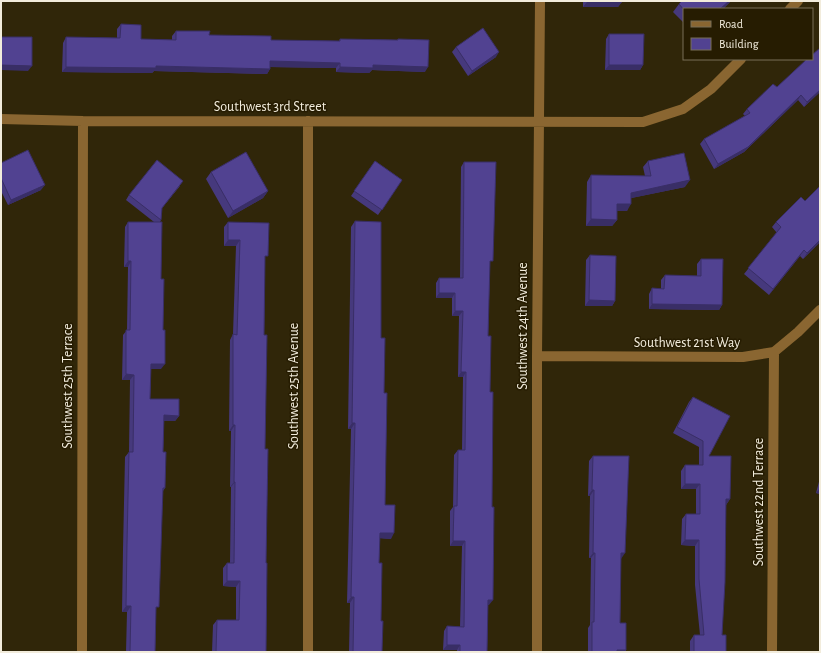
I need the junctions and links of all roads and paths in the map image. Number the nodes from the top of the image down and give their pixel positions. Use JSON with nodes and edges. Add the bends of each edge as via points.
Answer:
{"nodes":[{"id":1,"x":540,"y":1,"type":"edge"},
{"id":2,"x":740,"y":60,"type":"edge"},
{"id":3,"x":1,"y":119,"type":"edge"},
{"id":4,"x":83,"y":121,"type":"junction"},
{"id":5,"x":308,"y":121,"type":"junction"},
{"id":6,"x":539,"y":122,"type":"junction"},
{"id":7,"x":820,"y":310,"type":"edge"},
{"id":8,"x":774,"y":352,"type":"junction"},
{"id":9,"x":537,"y":356,"type":"junction"},
{"id":10,"x":82,"y":652,"type":"edge"},
{"id":11,"x":308,"y":652,"type":"edge"},
{"id":12,"x":538,"y":652,"type":"edge"},
{"id":13,"x":772,"y":652,"type":"edge"}],
"edges":[{"from":1,"to":6,"type":"street","name":"Southwest 24th Avenue"},
{"from":2,"to":6,"type":"street","name":"Southwest 3rd Street","via":[[711,90],[683,108],[643,122]]},
{"from":3,"to":4,"type":"street","name":"Southwest 3rd Street"},
{"from":4,"to":5,"type":"street","name":"Southwest 3rd Street"},
{"from":4,"to":10,"type":"street","name":"Southwest 25th Terrace"},
{"from":5,"to":6,"type":"street","name":"Southwest 3rd Street"},
{"from":5,"to":11,"type":"street","name":"Southwest 25th Avenue"},
{"from":6,"to":9,"type":"street","name":"Southwest 24th Avenue"},
{"from":7,"to":8,"type":"street"},
{"from":8,"to":9,"type":"street","name":"Southwest 21st Way","via":[[743,357]]},
{"from":8,"to":13,"type":"street","name":"Southwest 22nd Terrace"},
{"from":9,"to":12,"type":"street","name":"Southwest 24th Avenue"}]}
